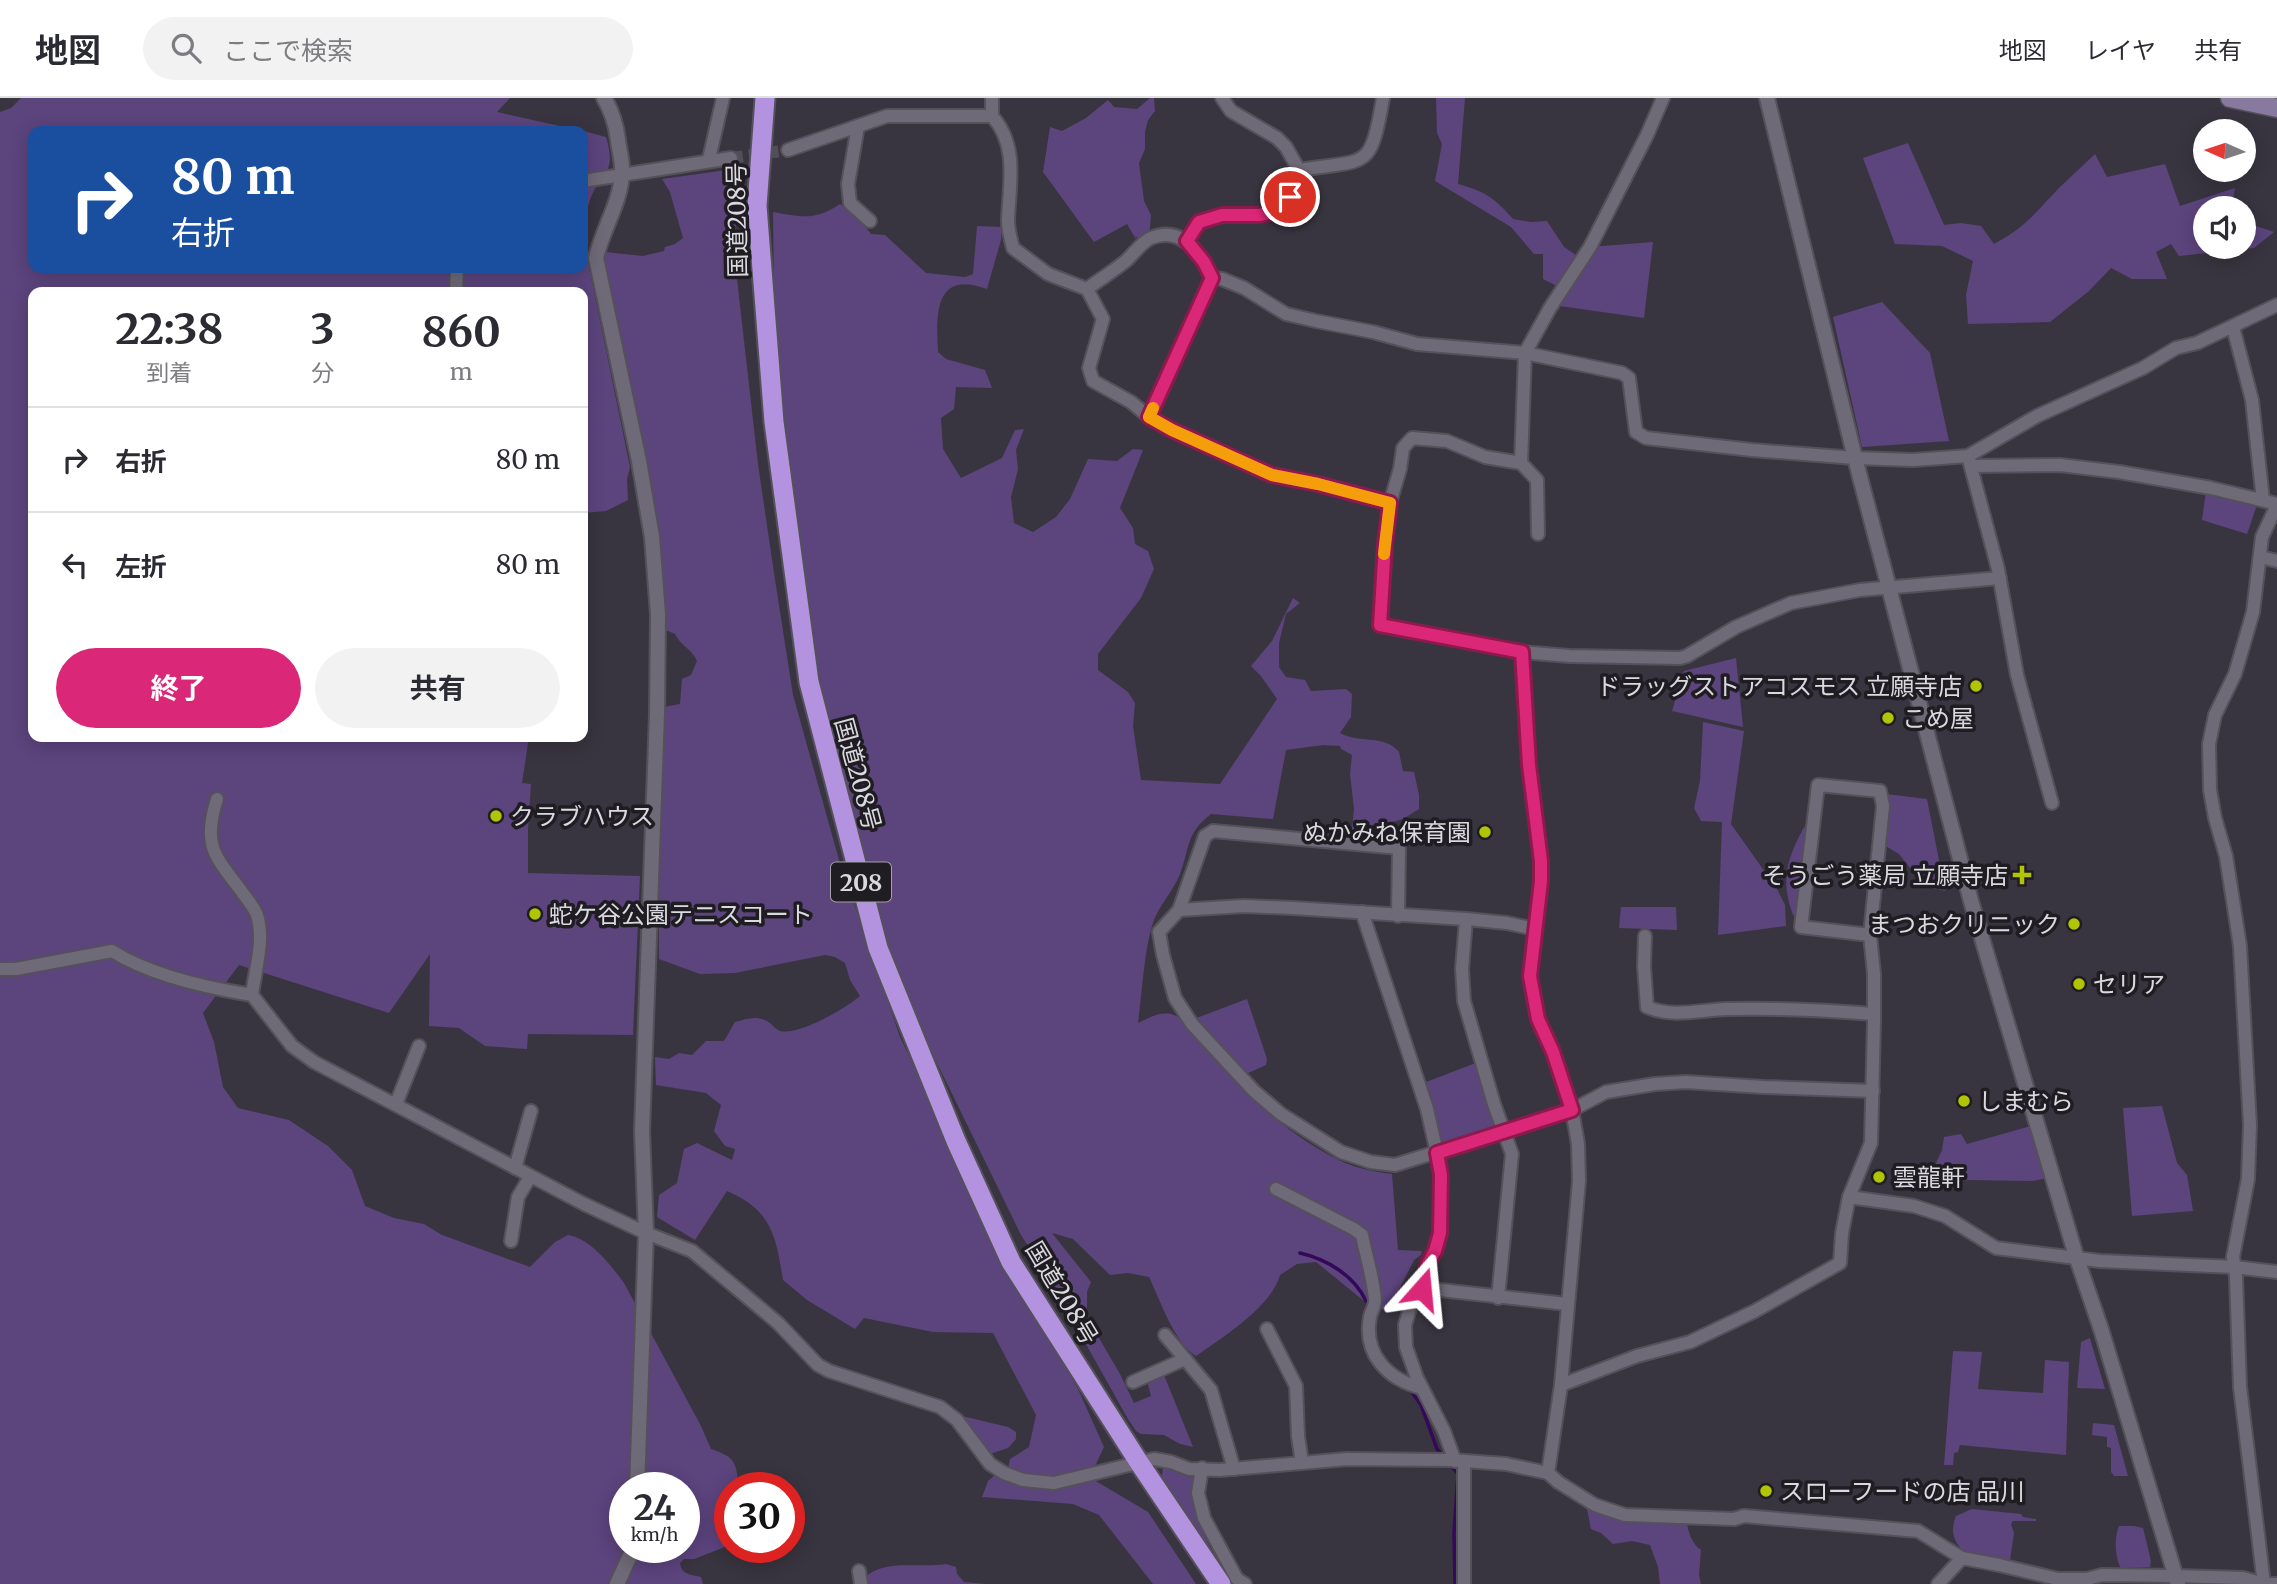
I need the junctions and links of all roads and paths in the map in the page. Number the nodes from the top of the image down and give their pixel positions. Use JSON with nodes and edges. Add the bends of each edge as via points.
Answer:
{"nodes":[{"id":1,"x":604,"y":98,"type":"edge"},
{"id":2,"x":723,"y":98,"type":"edge"},
{"id":3,"x":765,"y":98,"type":"edge"},
{"id":4,"x":992,"y":98,"type":"edge"},
{"id":5,"x":1222,"y":98,"type":"edge"},
{"id":6,"x":1383,"y":98,"type":"edge"},
{"id":7,"x":1663,"y":98,"type":"edge"},
{"id":8,"x":1767,"y":98,"type":"edge"},
{"id":9,"x":2230,"y":98,"type":"edge"},
{"id":10,"x":2277,"y":108,"type":"edge"},
{"id":11,"x":992,"y":116,"type":"junction"},
{"id":12,"x":858,"y":126,"type":"junction"},
{"id":13,"x":788,"y":150,"type":"tunnel mouth"},
{"id":14,"x":731,"y":158,"type":"tunnel mouth"},
{"id":15,"x":709,"y":159,"type":"junction"},
{"id":16,"x":1299,"y":170,"type":"junction"},
{"id":17,"x":622,"y":173,"type":"junction"},
{"id":18,"x":588,"y":180,"type":"edge"},
{"id":19,"x":870,"y":220,"type":"dead end"},
{"id":20,"x":1187,"y":241,"type":"junction"},
{"id":21,"x":1212,"y":278,"type":"junction"},
{"id":22,"x":1087,"y":289,"type":"junction"},
{"id":23,"x":2277,"y":305,"type":"edge"},
{"id":24,"x":2233,"y":327,"type":"junction"},
{"id":25,"x":1525,"y":353,"type":"junction"},
{"id":26,"x":1149,"y":417,"type":"junction"},
{"id":27,"x":1855,"y":458,"type":"junction"},
{"id":28,"x":1970,"y":461,"type":"junction"},
{"id":29,"x":1521,"y":463,"type":"junction"},
{"id":30,"x":2263,"y":500,"type":"junction"},
{"id":31,"x":1390,"y":503,"type":"junction"},
{"id":32,"x":2277,"y":505,"type":"edge"},
{"id":33,"x":1538,"y":534,"type":"dead end"},
{"id":34,"x":2260,"y":557,"type":"junction"},
{"id":35,"x":2277,"y":561,"type":"edge"},
{"id":36,"x":2000,"y":579,"type":"junction"},
{"id":37,"x":1888,"y":589,"type":"junction"},
{"id":38,"x":1522,"y":652,"type":"junction"},
{"id":39,"x":217,"y":799,"type":"dead end"},
{"id":40,"x":2052,"y":803,"type":"dead end"},
{"id":41,"x":1180,"y":911,"type":"junction"},
{"id":42,"x":1362,"y":912,"type":"junction"},
{"id":43,"x":1398,"y":916,"type":"junction"},
{"id":44,"x":1466,"y":919,"type":"junction"},
{"id":45,"x":1535,"y":929,"type":"junction"},
{"id":46,"x":1871,"y":935,"type":"junction"},
{"id":47,"x":1645,"y":936,"type":"dead end"},
{"id":48,"x":0,"y":969,"type":"edge"},
{"id":49,"x":252,"y":995,"type":"junction"},
{"id":50,"x":1874,"y":1014,"type":"junction"},
{"id":51,"x":419,"y":1046,"type":"dead end"},
{"id":52,"x":1872,"y":1091,"type":"junction"},
{"id":53,"x":396,"y":1104,"type":"junction"},
{"id":54,"x":1572,"y":1110,"type":"junction"},
{"id":55,"x":531,"y":1111,"type":"dead end"},
{"id":56,"x":1504,"y":1131,"type":"junction"},
{"id":57,"x":1437,"y":1153,"type":"junction"},
{"id":58,"x":514,"y":1168,"type":"junction"},
{"id":59,"x":530,"y":1177,"type":"junction"},
{"id":60,"x":1276,"y":1189,"type":"dead end"},
{"id":61,"x":1849,"y":1197,"type":"junction"},
{"id":62,"x":646,"y":1233,"type":"junction"},
{"id":63,"x":511,"y":1241,"type":"dead end"},
{"id":64,"x":2076,"y":1256,"type":"junction"},
{"id":65,"x":2234,"y":1267,"type":"junction"},
{"id":66,"x":2277,"y":1272,"type":"edge"},
{"id":67,"x":1422,"y":1289,"type":"junction"},
{"id":68,"x":1498,"y":1298,"type":"junction"},
{"id":69,"x":1567,"y":1304,"type":"junction"},
{"id":70,"x":1267,"y":1329,"type":"dead end"},
{"id":71,"x":1166,"y":1335,"type":"dead end"},
{"id":72,"x":1185,"y":1359,"type":"junction"},
{"id":73,"x":1133,"y":1382,"type":"dead end"},
{"id":74,"x":1561,"y":1385,"type":"junction"},
{"id":75,"x":1422,"y":1388,"type":"junction"},
{"id":76,"x":1457,"y":1461,"type":"junction"},
{"id":77,"x":1302,"y":1463,"type":"junction"},
{"id":78,"x":1140,"y":1464,"type":"junction"},
{"id":79,"x":1202,"y":1468,"type":"junction"},
{"id":80,"x":1234,"y":1469,"type":"junction"},
{"id":81,"x":638,"y":1472,"type":"edge"},
{"id":82,"x":1548,"y":1473,"type":"junction"},
{"id":83,"x":1962,"y":1559,"type":"junction"},
{"id":84,"x":627,"y":1563,"type":"edge"},
{"id":85,"x":2177,"y":1580,"type":"edge"},
{"id":86,"x":617,"y":1584,"type":"edge"},
{"id":87,"x":1221,"y":1584,"type":"edge"},
{"id":88,"x":1245,"y":1584,"type":"edge"},
{"id":89,"x":1464,"y":1584,"type":"edge"},
{"id":90,"x":1938,"y":1584,"type":"edge"},
{"id":91,"x":2264,"y":1584,"type":"edge"},
{"id":92,"x":2277,"y":1584,"type":"edge"}],
"edges":[{"from":1,"to":17,"type":"street","via":[[617,130]]},
{"from":2,"to":15,"type":"street"},
{"from":3,"to":78,"type":"highway","name":"国道208号","number":"208","via":[[757,206],[774,422],[808,682],[878,948],[956,1141],[1012,1262]]},
{"from":4,"to":11,"type":"street"},
{"from":5,"to":16,"type":"street","via":[[1231,111],[1277,138]]},
{"from":6,"to":16,"type":"street","via":[[1377,135],[1368,154],[1359,161]]},
{"from":7,"to":25,"type":"street","via":[[1590,247]]},
{"from":8,"to":27,"type":"street"},
{"from":9,"to":10,"type":"main road"},
{"from":11,"to":12,"type":"street","via":[[887,116]]},
{"from":11,"to":22,"type":"street","via":[[1001,125],[1012,163],[1008,223],[1013,248],[1048,274]]},
{"from":12,"to":13,"type":"street"},
{"from":12,"to":19,"type":"street","via":[[848,184],[850,203]]},
{"from":14,"to":15,"type":"street"},
{"from":15,"to":17,"type":"street"},
{"from":16,"to":20,"type":"street","via":[[1290,197],[1274,212],[1222,215],[1199,222]]},
{"from":17,"to":18,"type":"street"},
{"from":17,"to":62,"type":"street","via":[[596,258],[639,461],[652,537],[658,614],[642,1131]]},
{"from":20,"to":21,"type":"street"},
{"from":20,"to":22,"type":"street","via":[[1174,235],[1149,239]]},
{"from":21,"to":25,"type":"street","via":[[1244,288],[1286,314],[1417,344]]},
{"from":21,"to":26,"type":"street"},
{"from":22,"to":26,"type":"street","via":[[1102,319],[1089,368],[1093,381]]},
{"from":23,"to":24,"type":"street"},
{"from":24,"to":28,"type":"street","via":[[2176,348],[2037,416]]},
{"from":24,"to":30,"type":"street","via":[[2252,400]]},
{"from":25,"to":27,"type":"street","via":[[1622,373],[1629,378],[1636,432],[1646,438]]},
{"from":25,"to":29,"type":"street"},
{"from":26,"to":31,"type":"street","via":[[1272,475]]},
{"from":27,"to":28,"type":"street"},
{"from":27,"to":37,"type":"street"},
{"from":28,"to":30,"type":"street","via":[[2119,472]]},
{"from":28,"to":36,"type":"street"},
{"from":29,"to":31,"type":"street","via":[[1485,457],[1447,441],[1412,438],[1404,448]]},
{"from":29,"to":33,"type":"street","via":[[1537,480]]},
{"from":30,"to":32,"type":"street"},
{"from":31,"to":38,"type":"street","via":[[1380,625]]},
{"from":32,"to":34,"type":"street","via":[[2262,537]]},
{"from":34,"to":35,"type":"street"},
{"from":34,"to":65,"type":"street","via":[[2253,612],[2209,744],[2212,799],[2240,946],[2250,1125],[2248,1179]]},
{"from":36,"to":37,"type":"street"},
{"from":36,"to":40,"type":"street","via":[[2017,675]]},
{"from":37,"to":38,"type":"street","via":[[1791,603],[1680,658]]},
{"from":37,"to":64,"type":"street","via":[[1971,901]]},
{"from":38,"to":45,"type":"street","via":[[1541,861]]},
{"from":39,"to":49,"type":"street","via":[[210,830],[214,849],[222,869],[256,912],[261,937]]},
{"from":41,"to":42,"type":"street","via":[[1244,906]]},
{"from":41,"to":43,"type":"street","via":[[1205,836],[1213,831],[1398,848]]},
{"from":41,"to":57,"type":"street","via":[[1159,932],[1175,998],[1192,1024],[1254,1091],[1281,1114],[1341,1152],[1361,1159],[1395,1165]]},
{"from":42,"to":43,"type":"street"},
{"from":42,"to":57,"type":"street","via":[[1427,1109]]},
{"from":43,"to":44,"type":"street"},
{"from":44,"to":45,"type":"street"},
{"from":44,"to":56,"type":"street","via":[[1464,1002]]},
{"from":45,"to":54,"type":"street","via":[[1530,976],[1538,1019]]},
{"from":46,"to":46,"type":"street","via":[[1801,927],[1818,785],[1881,792]]},
{"from":46,"to":50,"type":"street"},
{"from":47,"to":50,"type":"street","via":[[1647,1007],[1657,1011]]},
{"from":48,"to":49,"type":"street","via":[[112,951],[132,964]]},
{"from":49,"to":53,"type":"street","via":[[292,1046]]},
{"from":50,"to":52,"type":"street"},
{"from":51,"to":53,"type":"street"},
{"from":52,"to":54,"type":"street","via":[[1686,1082],[1606,1092]]},
{"from":52,"to":61,"type":"street","via":[[1871,1143]]},
{"from":53,"to":58,"type":"street"},
{"from":54,"to":56,"type":"street"},
{"from":54,"to":69,"type":"street","via":[[1579,1181]]},
{"from":55,"to":58,"type":"street"},
{"from":56,"to":57,"type":"street"},
{"from":56,"to":68,"type":"street","via":[[1511,1164]]},
{"from":57,"to":67,"type":"street","via":[[1440,1233]]},
{"from":58,"to":59,"type":"street"},
{"from":59,"to":62,"type":"street"},
{"from":59,"to":63,"type":"street","via":[[518,1197]]},
{"from":60,"to":75,"type":"street","via":[[1362,1236],[1375,1303],[1370,1344],[1386,1372]]},
{"from":61,"to":64,"type":"street","via":[[1914,1206],[1945,1216],[1997,1248]]},
{"from":61,"to":74,"type":"street","via":[[1840,1263],[1690,1342]]},
{"from":62,"to":78,"type":"street","via":[[692,1251],[778,1323],[818,1365],[940,1407],[957,1420],[990,1464],[1004,1473],[1054,1483]]},
{"from":62,"to":81,"type":"street"},
{"from":64,"to":65,"type":"street"},
{"from":64,"to":85,"type":"street"},
{"from":65,"to":66,"type":"street"},
{"from":65,"to":91,"type":"street","via":[[2240,1387]]},
{"from":67,"to":68,"type":"street"},
{"from":67,"to":75,"type":"street","via":[[1413,1298],[1405,1325],[1406,1347]]},
{"from":68,"to":69,"type":"street"},
{"from":69,"to":74,"type":"street"},
{"from":70,"to":77,"type":"street","via":[[1296,1387]]},
{"from":71,"to":72,"type":"street"},
{"from":72,"to":73,"type":"street"},
{"from":72,"to":80,"type":"street","via":[[1211,1390]]},
{"from":74,"to":82,"type":"street"},
{"from":75,"to":76,"type":"street"},
{"from":76,"to":77,"type":"street"},
{"from":76,"to":82,"type":"street"},
{"from":76,"to":89,"type":"street"},
{"from":77,"to":80,"type":"street"},
{"from":78,"to":79,"type":"street","via":[[1154,1459]]},
{"from":78,"to":87,"type":"highway","name":"国道208号","number":"208"},
{"from":79,"to":80,"type":"street"},
{"from":79,"to":88,"type":"street","via":[[1198,1493],[1204,1518],[1237,1579]]},
{"from":82,"to":83,"type":"street","via":[[1595,1505],[1625,1515],[1744,1516],[1918,1531]]},
{"from":83,"to":85,"type":"street","via":[[2058,1579],[2102,1575]]},
{"from":83,"to":90,"type":"street"},
{"from":84,"to":86,"type":"street"},
{"from":85,"to":91,"type":"street","via":[[2244,1578]]},
{"from":91,"to":92,"type":"street"}]}
